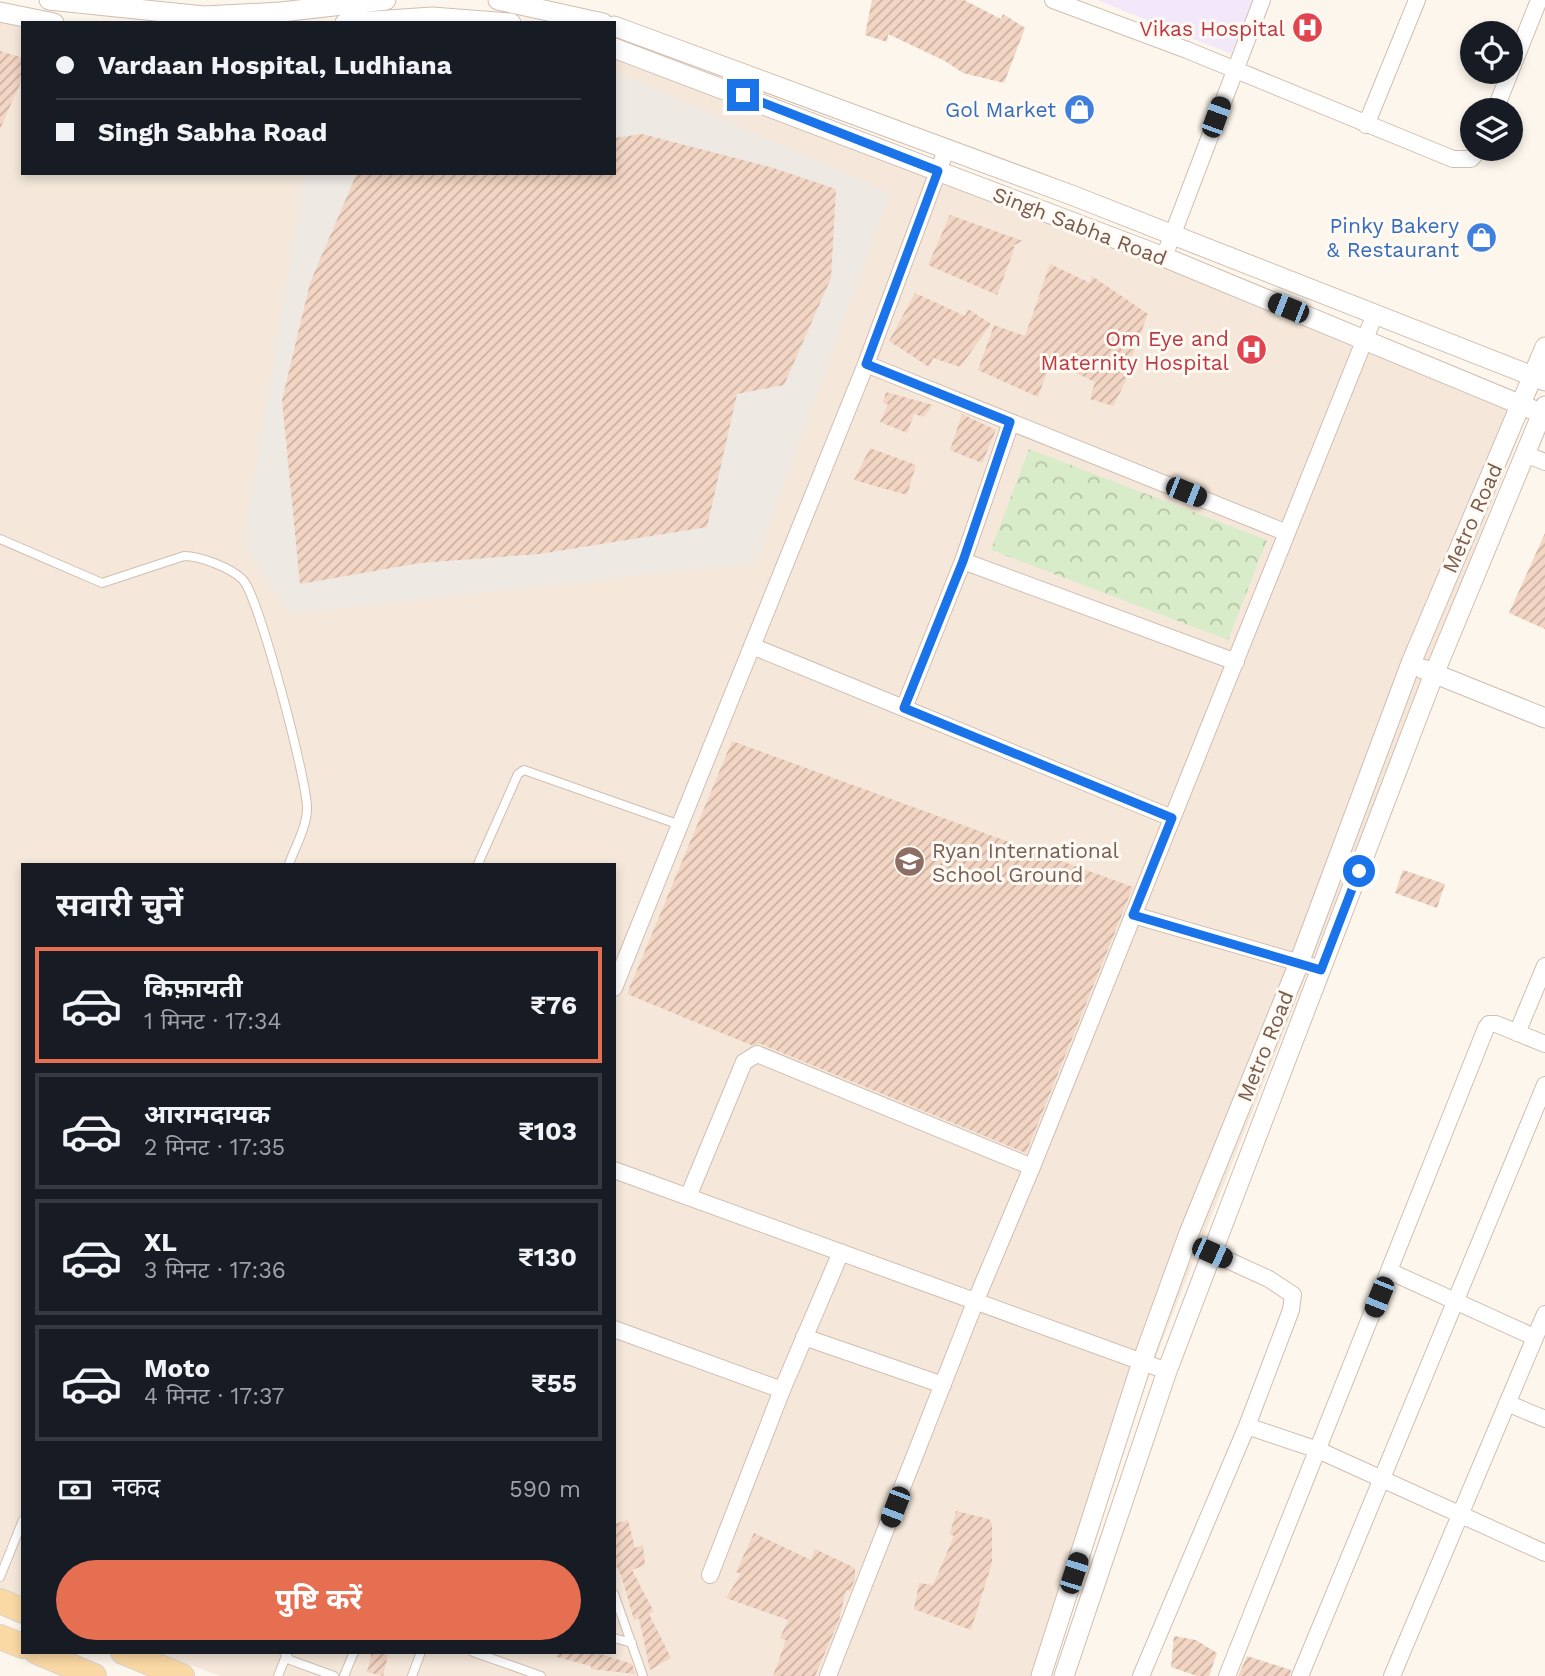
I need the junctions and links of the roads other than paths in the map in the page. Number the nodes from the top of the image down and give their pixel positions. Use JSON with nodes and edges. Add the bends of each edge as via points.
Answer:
{"nodes":[{"id":1,"x":49,"y":0,"type":"edge"},
{"id":2,"x":386,"y":0,"type":"edge"},
{"id":3,"x":498,"y":0,"type":"edge"},
{"id":4,"x":1053,"y":0,"type":"edge"},
{"id":5,"x":1262,"y":0,"type":"edge"},
{"id":6,"x":1417,"y":0,"type":"edge"},
{"id":7,"x":1539,"y":0,"type":"edge"},
{"id":8,"x":249,"y":7,"type":"edge"},
{"id":9,"x":0,"y":12,"type":"edge"},
{"id":10,"x":177,"y":12,"type":"edge"},
{"id":11,"x":44,"y":21,"type":"edge"},
{"id":12,"x":374,"y":21,"type":"edge"},
{"id":13,"x":485,"y":21,"type":"edge"},
{"id":14,"x":594,"y":21,"type":"edge"},
{"id":15,"x":616,"y":27,"type":"edge"},
{"id":16,"x":616,"y":49,"type":"edge"},
{"id":17,"x":1234,"y":70,"type":"junction"},
{"id":18,"x":1500,"y":98,"type":"edge"},
{"id":19,"x":1366,"y":125,"type":"junction"},
{"id":20,"x":946,"y":150,"type":"junction"},
{"id":21,"x":1460,"y":159,"type":"edge"},
{"id":22,"x":938,"y":171,"type":"junction"},
{"id":23,"x":1173,"y":235,"type":"junction"},
{"id":24,"x":1164,"y":257,"type":"junction"},
{"id":25,"x":1375,"y":314,"type":"junction"},
{"id":26,"x":1366,"y":339,"type":"junction"},
{"id":27,"x":1545,"y":347,"type":"edge"},
{"id":28,"x":866,"y":364,"type":"junction"},
{"id":29,"x":1539,"y":378,"type":"edge"},
{"id":30,"x":1521,"y":405,"type":"junction"},
{"id":31,"x":1543,"y":410,"type":"edge"},
{"id":32,"x":1010,"y":422,"type":"junction"},
{"id":33,"x":1525,"y":454,"type":"junction"},
{"id":34,"x":1545,"y":462,"type":"edge"},
{"id":35,"x":1287,"y":533,"type":"junction"},
{"id":36,"x":0,"y":538,"type":"edge"},
{"id":37,"x":963,"y":561,"type":"junction"},
{"id":38,"x":752,"y":646,"type":"junction"},
{"id":39,"x":1236,"y":662,"type":"junction"},
{"id":40,"x":1411,"y":663,"type":"junction"},
{"id":41,"x":1434,"y":674,"type":"junction"},
{"id":42,"x":904,"y":708,"type":"junction"},
{"id":43,"x":1545,"y":718,"type":"edge"},
{"id":44,"x":1172,"y":818,"type":"junction"},
{"id":45,"x":680,"y":825,"type":"junction"},
{"id":46,"x":289,"y":863,"type":"edge"},
{"id":47,"x":478,"y":863,"type":"edge"},
{"id":48,"x":1133,"y":915,"type":"junction"},
{"id":49,"x":1300,"y":963,"type":"junction"},
{"id":50,"x":1545,"y":966,"type":"edge"},
{"id":51,"x":1321,"y":970,"type":"junction"},
{"id":52,"x":616,"y":983,"type":"edge"},
{"id":53,"x":1517,"y":1032,"type":"junction"},
{"id":54,"x":1545,"y":1044,"type":"edge"},
{"id":55,"x":1545,"y":1085,"type":"edge"},
{"id":56,"x":1032,"y":1167,"type":"junction"},
{"id":57,"x":616,"y":1171,"type":"edge"},
{"id":58,"x":688,"y":1197,"type":"junction"},
{"id":59,"x":841,"y":1252,"type":"junction"},
{"id":60,"x":1212,"y":1253,"type":"junction"},
{"id":61,"x":1389,"y":1271,"type":"junction"},
{"id":62,"x":976,"y":1300,"type":"junction"},
{"id":63,"x":1457,"y":1302,"type":"junction"},
{"id":64,"x":1545,"y":1314,"type":"edge"},
{"id":65,"x":616,"y":1330,"type":"edge"},
{"id":66,"x":804,"y":1337,"type":"junction"},
{"id":67,"x":1534,"y":1337,"type":"junction"},
{"id":68,"x":1142,"y":1362,"type":"junction"},
{"id":69,"x":1167,"y":1371,"type":"junction"},
{"id":70,"x":943,"y":1385,"type":"junction"},
{"id":71,"x":782,"y":1390,"type":"junction"},
{"id":72,"x":1507,"y":1403,"type":"junction"},
{"id":73,"x":1545,"y":1419,"type":"edge"},
{"id":74,"x":1247,"y":1426,"type":"junction"},
{"id":75,"x":1318,"y":1451,"type":"junction"},
{"id":76,"x":1381,"y":1479,"type":"junction"},
{"id":77,"x":1460,"y":1514,"type":"junction"},
{"id":78,"x":21,"y":1525,"type":"edge"},
{"id":79,"x":1545,"y":1553,"type":"edge"},
{"id":80,"x":710,"y":1575,"type":"dead end"},
{"id":81,"x":0,"y":1577,"type":"edge"},
{"id":82,"x":616,"y":1599,"type":"edge"},
{"id":83,"x":0,"y":1601,"type":"edge"},
{"id":84,"x":21,"y":1610,"type":"edge"},
{"id":85,"x":0,"y":1637,"type":"edge"},
{"id":86,"x":616,"y":1639,"type":"edge"},
{"id":87,"x":632,"y":1643,"type":"junction"},
{"id":88,"x":21,"y":1645,"type":"edge"},
{"id":89,"x":42,"y":1654,"type":"edge"},
{"id":90,"x":127,"y":1654,"type":"edge"},
{"id":91,"x":285,"y":1654,"type":"edge"},
{"id":92,"x":353,"y":1654,"type":"edge"},
{"id":93,"x":420,"y":1654,"type":"edge"},
{"id":94,"x":479,"y":1654,"type":"edge"},
{"id":95,"x":94,"y":1676,"type":"edge"},
{"id":96,"x":182,"y":1676,"type":"edge"},
{"id":97,"x":278,"y":1676,"type":"edge"},
{"id":98,"x":334,"y":1676,"type":"edge"},
{"id":99,"x":344,"y":1676,"type":"edge"},
{"id":100,"x":412,"y":1676,"type":"edge"},
{"id":101,"x":541,"y":1676,"type":"edge"},
{"id":102,"x":643,"y":1676,"type":"edge"},
{"id":103,"x":828,"y":1676,"type":"edge"},
{"id":104,"x":1041,"y":1676,"type":"edge"},
{"id":105,"x":1064,"y":1676,"type":"edge"},
{"id":106,"x":1140,"y":1676,"type":"edge"},
{"id":107,"x":1227,"y":1676,"type":"edge"},
{"id":108,"x":1300,"y":1676,"type":"edge"},
{"id":109,"x":1392,"y":1676,"type":"edge"}],
"edges":[{"from":1,"to":10,"type":"street"},
{"from":2,"to":8,"type":"street"},
{"from":3,"to":14,"type":"street"},
{"from":4,"to":17,"type":"street"},
{"from":5,"to":17,"type":"street"},
{"from":6,"to":19,"type":"street"},
{"from":7,"to":18,"type":"street"},
{"from":8,"to":10,"type":"street"},
{"from":9,"to":11,"type":"street"},
{"from":12,"to":13,"type":"street","via":[[432,17]]},
{"from":15,"to":20,"type":"street","name":"Singh Sabha Road"},
{"from":16,"to":22,"type":"street","name":"Singh Sabha Road"},
{"from":17,"to":19,"type":"street"},
{"from":17,"to":23,"type":"street"},
{"from":19,"to":21,"type":"street"},
{"from":20,"to":22,"type":"street"},
{"from":20,"to":23,"type":"street","name":"Singh Sabha Road"},
{"from":22,"to":24,"type":"street","name":"Singh Sabha Road"},
{"from":22,"to":28,"type":"street"},
{"from":23,"to":24,"type":"street"},
{"from":23,"to":25,"type":"street","name":"Singh Sabha Road"},
{"from":24,"to":26,"type":"street","name":"Singh Sabha Road"},
{"from":25,"to":26,"type":"street"},
{"from":25,"to":29,"type":"street","name":"Singh Sabha Road"},
{"from":26,"to":30,"type":"street","name":"Singh Sabha Road"},
{"from":26,"to":35,"type":"street"},
{"from":27,"to":29,"type":"street","name":"Metro Road"},
{"from":28,"to":32,"type":"street"},
{"from":28,"to":38,"type":"street"},
{"from":29,"to":30,"type":"street","name":"Metro Road"},
{"from":30,"to":31,"type":"street","name":"Singh Sabha Road"},
{"from":30,"to":40,"type":"street","name":"Metro Road"},
{"from":31,"to":33,"type":"street","name":"Metro Road"},
{"from":32,"to":35,"type":"street"},
{"from":32,"to":37,"type":"street"},
{"from":33,"to":34,"type":"street"},
{"from":33,"to":41,"type":"street","name":"Metro Road"},
{"from":35,"to":39,"type":"street"},
{"from":36,"to":46,"type":"lane","via":[[102,583],[190,556],[243,580],[253,597],[283,699],[306,797],[306,818]]},
{"from":37,"to":39,"type":"street"},
{"from":37,"to":42,"type":"street"},
{"from":38,"to":42,"type":"street"},
{"from":38,"to":45,"type":"street"},
{"from":39,"to":44,"type":"street"},
{"from":40,"to":41,"type":"street"},
{"from":40,"to":49,"type":"street","name":"Metro Road"},
{"from":41,"to":43,"type":"street"},
{"from":41,"to":51,"type":"street","name":"Metro Road"},
{"from":42,"to":44,"type":"street"},
{"from":44,"to":48,"type":"street"},
{"from":45,"to":47,"type":"lane","via":[[524,770],[518,774]]},
{"from":45,"to":52,"type":"street"},
{"from":48,"to":49,"type":"street"},
{"from":48,"to":56,"type":"street"},
{"from":49,"to":51,"type":"street"},
{"from":49,"to":68,"type":"street","name":"Metro Road","via":[[1189,1233]]},
{"from":50,"to":53,"type":"street"},
{"from":51,"to":60,"type":"street","name":"Metro Road"},
{"from":53,"to":54,"type":"street"},
{"from":53,"to":61,"type":"street","via":[[1496,1024],[1486,1028]]},
{"from":55,"to":63,"type":"street"},
{"from":56,"to":58,"type":"street","via":[[757,1054],[744,1062]]},
{"from":56,"to":62,"type":"street"},
{"from":57,"to":58,"type":"street"},
{"from":58,"to":59,"type":"street"},
{"from":59,"to":62,"type":"street"},
{"from":59,"to":66,"type":"street"},
{"from":60,"to":69,"type":"street","name":"Metro Road"},
{"from":60,"to":74,"type":"street","via":[[1293,1295]]},
{"from":61,"to":63,"type":"street"},
{"from":61,"to":75,"type":"street"},
{"from":62,"to":68,"type":"street"},
{"from":62,"to":70,"type":"street"},
{"from":63,"to":67,"type":"street"},
{"from":63,"to":76,"type":"street"},
{"from":64,"to":67,"type":"street"},
{"from":65,"to":71,"type":"street"},
{"from":66,"to":70,"type":"street"},
{"from":66,"to":71,"type":"street"},
{"from":67,"to":72,"type":"street"},
{"from":68,"to":69,"type":"street"},
{"from":68,"to":104,"type":"street","name":"Metro Road"},
{"from":69,"to":105,"type":"street","name":"Metro Road"},
{"from":70,"to":103,"type":"street"},
{"from":71,"to":80,"type":"street"},
{"from":72,"to":73,"type":"street"},
{"from":72,"to":77,"type":"street"},
{"from":74,"to":75,"type":"street"},
{"from":74,"to":106,"type":"street"},
{"from":75,"to":76,"type":"street"},
{"from":75,"to":107,"type":"street"},
{"from":76,"to":77,"type":"street"},
{"from":76,"to":108,"type":"street"},
{"from":77,"to":79,"type":"street"},
{"from":77,"to":109,"type":"street"},
{"from":78,"to":81,"type":"lane"},
{"from":82,"to":87,"type":"lane"},
{"from":83,"to":84,"type":"main road"},
{"from":85,"to":88,"type":"main road"},
{"from":86,"to":87,"type":"lane"},
{"from":87,"to":102,"type":"lane"},
{"from":89,"to":95,"type":"main road"},
{"from":90,"to":96,"type":"main road"},
{"from":91,"to":97,"type":"lane"},
{"from":91,"to":98,"type":"lane"},
{"from":92,"to":99,"type":"lane"},
{"from":93,"to":100,"type":"lane"},
{"from":94,"to":101,"type":"lane"}]}
